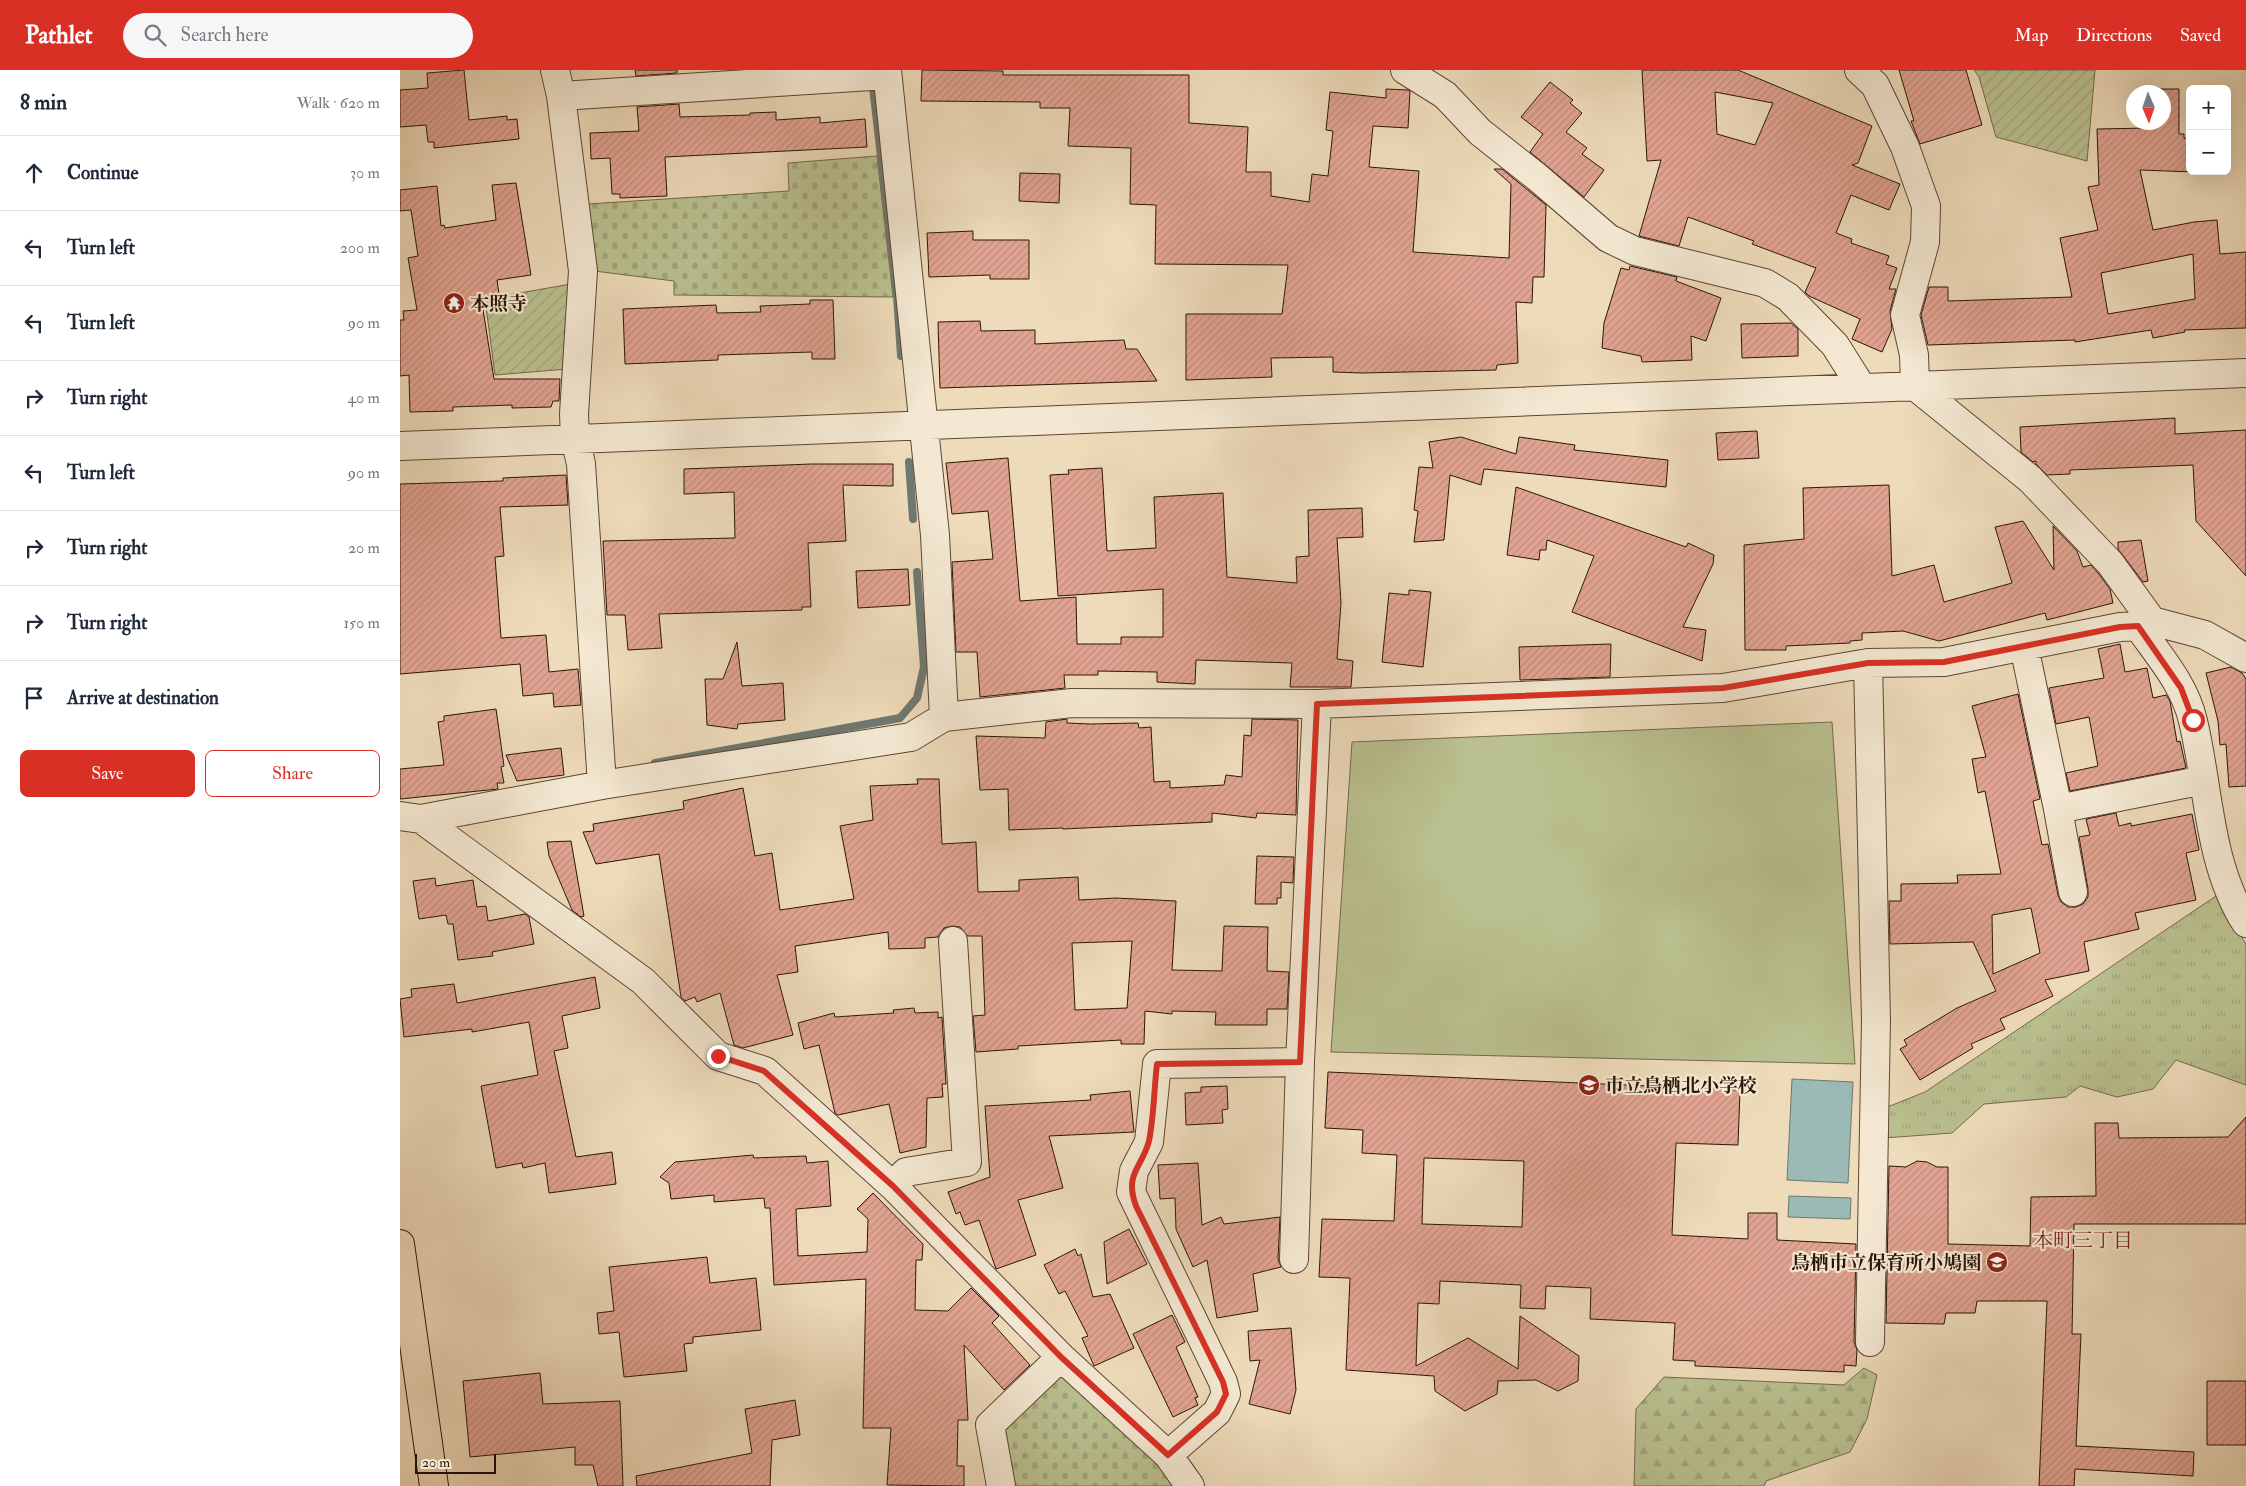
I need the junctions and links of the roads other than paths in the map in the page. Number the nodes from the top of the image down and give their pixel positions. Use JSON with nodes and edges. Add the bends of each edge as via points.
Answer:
{"nodes":[{"id":1,"x":555,"y":70,"type":"edge"},
{"id":2,"x":1406,"y":70,"type":"edge"},
{"id":3,"x":1858,"y":70,"type":"edge"},
{"id":4,"x":887,"y":72,"type":"edge"},
{"id":5,"x":561,"y":96,"type":"junction"},
{"id":6,"x":2246,"y":373,"type":"edge"},
{"id":7,"x":1915,"y":386,"type":"junction"},
{"id":8,"x":1862,"y":388,"type":"junction"},
{"id":9,"x":925,"y":425,"type":"junction"},
{"id":10,"x":575,"y":438,"type":"junction"},
{"id":11,"x":400,"y":446,"type":"edge"},
{"id":12,"x":2145,"y":624,"type":"junction"},
{"id":13,"x":2024,"y":646,"type":"junction"},
{"id":14,"x":2246,"y":658,"type":"edge"},
{"id":15,"x":1868,"y":663,"type":"junction"},
{"id":16,"x":1317,"y":704,"type":"junction"},
{"id":17,"x":944,"y":717,"type":"junction"},
{"id":18,"x":2204,"y":780,"type":"junction"},
{"id":19,"x":602,"y":785,"type":"junction"},
{"id":20,"x":2058,"y":809,"type":"junction"},
{"id":21,"x":410,"y":817,"type":"edge"},
{"id":22,"x":2073,"y":892,"type":"dead end"},
{"id":23,"x":2246,"y":923,"type":"edge"},
{"id":24,"x":953,"y":941,"type":"dead end"},
{"id":25,"x":1300,"y":1062,"type":"junction"},
{"id":26,"x":893,"y":1186,"type":"junction"},
{"id":27,"x":400,"y":1244,"type":"edge"},
{"id":28,"x":1294,"y":1259,"type":"dead end"},
{"id":29,"x":1870,"y":1342,"type":"dead end"},
{"id":30,"x":1061,"y":1357,"type":"junction"},
{"id":31,"x":1168,"y":1455,"type":"junction"},
{"id":32,"x":434,"y":1486,"type":"edge"},
{"id":33,"x":1001,"y":1486,"type":"edge"},
{"id":34,"x":1190,"y":1486,"type":"edge"}],
"edges":[{"from":1,"to":5,"type":"street"},
{"from":2,"to":8,"type":"street","via":[[1445,95],[1480,132],[1608,238],[1635,251],[1765,283],[1788,297],[1835,345]]},
{"from":3,"to":7,"type":"street","via":[[1875,85],[1905,147],[1926,206],[1925,242],[1905,315],[1914,355]]},
{"from":4,"to":5,"type":"street"},
{"from":4,"to":9,"type":"street"},
{"from":5,"to":10,"type":"street","via":[[583,271]]},
{"from":6,"to":7,"type":"street"},
{"from":7,"to":8,"type":"street"},
{"from":7,"to":12,"type":"street","via":[[2030,479],[2110,563]]},
{"from":8,"to":9,"type":"street"},
{"from":9,"to":10,"type":"street"},
{"from":9,"to":17,"type":"street"},
{"from":10,"to":11,"type":"street"},
{"from":10,"to":19,"type":"street","via":[[581,464]]},
{"from":12,"to":13,"type":"street"},
{"from":12,"to":14,"type":"street","via":[[2205,635]]},
{"from":12,"to":18,"type":"street","via":[[2181,688],[2193,720]]},
{"from":13,"to":15,"type":"street","via":[[1944,662]]},
{"from":13,"to":20,"type":"street"},
{"from":15,"to":16,"type":"street","via":[[1723,688]]},
{"from":15,"to":29,"type":"street","via":[[1876,1021]]},
{"from":16,"to":17,"type":"street","via":[[1072,703]]},
{"from":16,"to":25,"type":"street"},
{"from":17,"to":19,"type":"street","via":[[911,737]]},
{"from":18,"to":20,"type":"street"},
{"from":18,"to":23,"type":"street","via":[[2223,874]]},
{"from":19,"to":21,"type":"street"},
{"from":20,"to":22,"type":"street"},
{"from":21,"to":26,"type":"street","via":[[643,981],[718,1056],[764,1071]]},
{"from":24,"to":26,"type":"street","via":[[967,1162],[906,1172]]},
{"from":25,"to":28,"type":"street"},
{"from":25,"to":31,"type":"street","via":[[1157,1064],[1148,1142],[1134,1171],[1131,1192],[1226,1394],[1217,1412]]},
{"from":26,"to":30,"type":"street"},
{"from":27,"to":32,"type":"main road"},
{"from":30,"to":31,"type":"street"},
{"from":30,"to":33,"type":"street","via":[[990,1425]]},
{"from":31,"to":34,"type":"street"}]}
